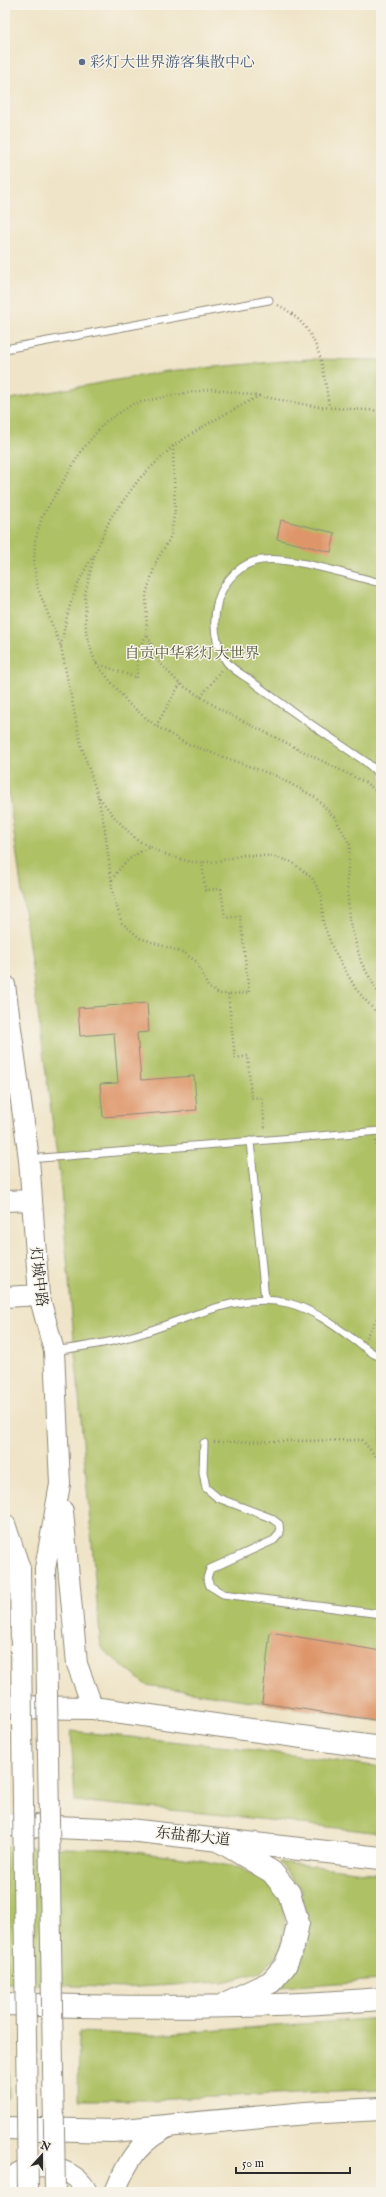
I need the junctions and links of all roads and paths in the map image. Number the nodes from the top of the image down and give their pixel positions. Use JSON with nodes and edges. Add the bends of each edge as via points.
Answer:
{"nodes":[{"id":1,"x":269,"y":300,"type":"joint"},
{"id":2,"x":5,"y":350,"type":"edge"},
{"id":3,"x":259,"y":396,"type":"junction"},
{"id":4,"x":329,"y":407,"type":"junction"},
{"id":5,"x":381,"y":411,"type":"edge"},
{"id":6,"x":95,"y":553,"type":"junction"},
{"id":7,"x":381,"y":583,"type":"edge"},
{"id":8,"x":147,"y":634,"type":"dead end"},
{"id":9,"x":61,"y":647,"type":"junction"},
{"id":10,"x":96,"y":662,"type":"junction"},
{"id":11,"x":227,"y":662,"type":"junction"},
{"id":12,"x":180,"y":684,"type":"dead end"},
{"id":13,"x":201,"y":697,"type":"dead end"},
{"id":14,"x":156,"y":726,"type":"junction"},
{"id":15,"x":381,"y":775,"type":"edge"},
{"id":16,"x":98,"y":796,"type":"junction"},
{"id":17,"x":151,"y":847,"type":"junction"},
{"id":18,"x":202,"y":862,"type":"junction"},
{"id":19,"x":111,"y":881,"type":"junction"},
{"id":20,"x":5,"y":985,"type":"edge"},
{"id":21,"x":228,"y":994,"type":"junction"},
{"id":22,"x":381,"y":998,"type":"edge"},
{"id":23,"x":381,"y":1018,"type":"edge"},
{"id":24,"x":378,"y":1132,"type":"edge"},
{"id":25,"x":266,"y":1140,"type":"junction"},
{"id":26,"x":250,"y":1141,"type":"junction"},
{"id":27,"x":29,"y":1159,"type":"junction"},
{"id":28,"x":379,"y":1166,"type":"dead end"},
{"id":29,"x":32,"y":1200,"type":"junction"},
{"id":30,"x":5,"y":1201,"type":"edge"},
{"id":31,"x":39,"y":1295,"type":"junction"},
{"id":32,"x":5,"y":1297,"type":"edge"},
{"id":33,"x":265,"y":1300,"type":"junction"},
{"id":34,"x":380,"y":1313,"type":"edge"},
{"id":35,"x":361,"y":1346,"type":"junction"},
{"id":36,"x":54,"y":1351,"type":"junction"},
{"id":37,"x":381,"y":1357,"type":"edge"},
{"id":38,"x":204,"y":1443,"type":"joint"},
{"id":39,"x":381,"y":1463,"type":"edge"},
{"id":40,"x":60,"y":1484,"type":"junction"},
{"id":41,"x":5,"y":1524,"type":"edge"},
{"id":42,"x":381,"y":1614,"type":"edge"},
{"id":43,"x":5,"y":1707,"type":"edge"},
{"id":44,"x":93,"y":1708,"type":"junction"},
{"id":45,"x":381,"y":1748,"type":"edge"},
{"id":46,"x":5,"y":1825,"type":"edge"},
{"id":47,"x":215,"y":1838,"type":"junction"},
{"id":48,"x":381,"y":1858,"type":"edge"},
{"id":49,"x":381,"y":1999,"type":"edge"},
{"id":50,"x":5,"y":2004,"type":"edge"},
{"id":51,"x":218,"y":2007,"type":"junction"},
{"id":52,"x":381,"y":2109,"type":"edge"},
{"id":53,"x":172,"y":2125,"type":"junction"},
{"id":54,"x":5,"y":2128,"type":"edge"},
{"id":55,"x":5,"y":2191,"type":"edge"},
{"id":56,"x":28,"y":2192,"type":"edge"},
{"id":57,"x":55,"y":2192,"type":"edge"},
{"id":58,"x":87,"y":2192,"type":"edge"},
{"id":59,"x":115,"y":2192,"type":"edge"}],
"edges":[{"from":1,"to":2,"type":"lane"},
{"from":1,"to":4,"type":"path","via":[[292,312],[315,340]]},
{"from":3,"to":4,"type":"path"},
{"from":3,"to":6,"type":"path","via":[[209,422],[173,446],[140,478],[111,517]]},
{"from":3,"to":9,"type":"path","via":[[212,390],[133,404],[105,422],[82,450],[42,518],[35,541],[34,565],[38,589]]},
{"from":4,"to":5,"type":"path"},
{"from":6,"to":9,"type":"path","via":[[79,578],[69,607]]},
{"from":6,"to":10,"type":"path","via":[[85,594],[86,633]]},
{"from":7,"to":11,"type":"lane","via":[[290,562],[263,560],[246,565],[231,576],[220,593],[214,616],[216,637]]},
{"from":8,"to":10,"type":"path","via":[[138,652],[136,678]]},
{"from":9,"to":16,"type":"path","via":[[81,745]]},
{"from":10,"to":14,"type":"path","via":[[129,704]]},
{"from":11,"to":13,"type":"path"},
{"from":11,"to":15,"type":"lane"},
{"from":12,"to":14,"type":"path"},
{"from":14,"to":22,"type":"path","via":[[185,743],[276,776],[315,797],[335,818],[350,845],[347,880],[349,919],[361,962]]},
{"from":16,"to":17,"type":"path","via":[[137,840]]},
{"from":16,"to":19,"type":"path"},
{"from":17,"to":18,"type":"path","via":[[161,853]]},
{"from":17,"to":19,"type":"path","via":[[138,852],[120,867]]},
{"from":18,"to":21,"type":"path","via":[[205,890],[221,889],[224,918],[240,916],[249,992]]},
{"from":18,"to":23,"type":"path","via":[[244,855],[271,856],[292,862],[312,878],[322,896],[323,922],[333,949],[356,989]]},
{"from":19,"to":21,"type":"path","via":[[122,923],[140,938],[184,953],[197,962],[208,987],[219,994]]},
{"from":20,"to":27,"type":"main road","name":"灯城中路"},
{"from":21,"to":25,"type":"path","via":[[235,1058],[248,1056],[251,1098],[262,1098]]},
{"from":24,"to":25,"type":"lane"},
{"from":24,"to":28,"type":"path"},
{"from":25,"to":26,"type":"lane"},
{"from":26,"to":27,"type":"lane"},
{"from":26,"to":33,"type":"lane"},
{"from":27,"to":29,"type":"main road","name":"灯城中路"},
{"from":29,"to":30,"type":"main road"},
{"from":29,"to":31,"type":"main road","name":"灯城中路"},
{"from":31,"to":32,"type":"main road"},
{"from":31,"to":36,"type":"main road","name":"灯城中路"},
{"from":33,"to":35,"type":"lane","via":[[289,1303],[317,1315]]},
{"from":33,"to":36,"type":"lane","via":[[228,1304],[130,1337],[98,1345]]},
{"from":34,"to":35,"type":"path"},
{"from":35,"to":37,"type":"lane"},
{"from":36,"to":40,"type":"main road","name":"灯城中路"},
{"from":38,"to":39,"type":"path","via":[[362,1440]]},
{"from":38,"to":42,"type":"lane","via":[[203,1472],[206,1488],[218,1498],[271,1518],[279,1524],[280,1533],[274,1540],[210,1569],[207,1578],[210,1586],[223,1594]]},
{"from":40,"to":44,"type":"main road","via":[[77,1664]]},
{"from":40,"to":57,"type":"main road","name":"灯城中路","bridge":true,"via":[[46,1569]]},
{"from":41,"to":56,"type":"main road","bridge":true,"via":[[20,1570]]},
{"from":43,"to":44,"type":"highway"},
{"from":44,"to":45,"type":"highway"},
{"from":46,"to":47,"type":"highway","name":"东盐都大道","via":[[129,1830]]},
{"from":47,"to":48,"type":"highway","name":"东盐都大道"},
{"from":47,"to":51,"type":"highway","via":[[272,1872],[289,1892],[298,1923],[294,1947],[285,1966],[271,1982]]},
{"from":49,"to":51,"type":"highway","via":[[323,2004]]},
{"from":50,"to":51,"type":"highway","via":[[118,2008]]},
{"from":52,"to":53,"type":"highway"},
{"from":53,"to":54,"type":"highway","via":[[112,2131]]},
{"from":53,"to":59,"type":"main road","via":[[154,2134],[139,2148],[125,2167]]},
{"from":55,"to":58,"type":"main road","via":[[18,2173],[44,2165],[74,2176]]}]}
